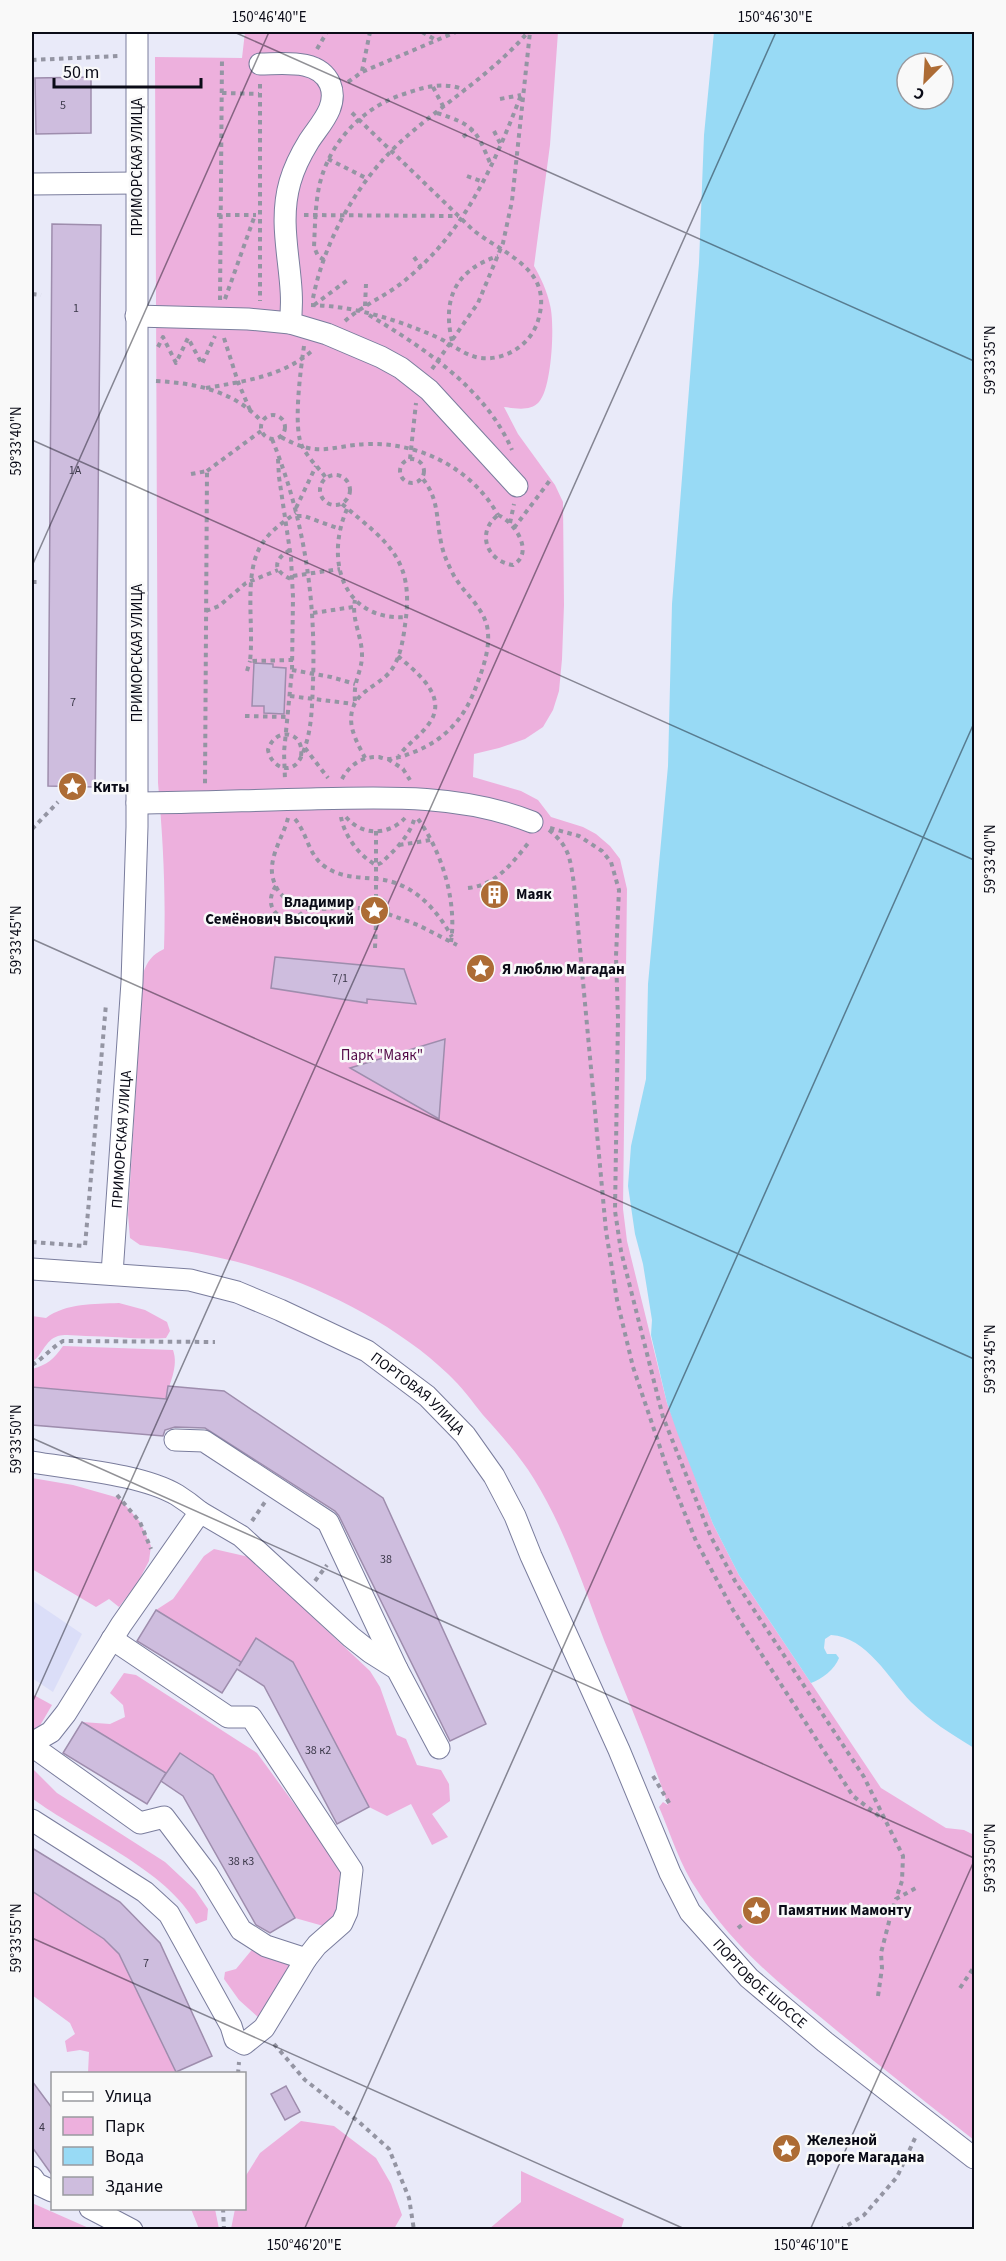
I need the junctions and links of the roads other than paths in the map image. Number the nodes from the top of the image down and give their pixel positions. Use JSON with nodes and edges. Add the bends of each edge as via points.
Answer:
{"nodes":[{"id":1,"x":137,"y":32,"type":"edge"},
{"id":2,"x":260,"y":63,"type":"road end"},
{"id":3,"x":136,"y":183,"type":"junction"},
{"id":4,"x":32,"y":184,"type":"edge"},
{"id":5,"x":136,"y":316,"type":"junction"},
{"id":6,"x":301,"y":325,"type":"junction"},
{"id":7,"x":517,"y":486,"type":"dead end"},
{"id":8,"x":137,"y":803,"type":"junction"},
{"id":9,"x":538,"y":823,"type":"road end"},
{"id":10,"x":32,"y":1269,"type":"edge"},
{"id":11,"x":112,"y":1274,"type":"junction"},
{"id":12,"x":175,"y":1440,"type":"dead end"},
{"id":13,"x":32,"y":1462,"type":"edge"},
{"id":14,"x":200,"y":1512,"type":"junction"},
{"id":15,"x":112,"y":1640,"type":"junction"},
{"id":16,"x":397,"y":1669,"type":"junction"},
{"id":17,"x":32,"y":1745,"type":"edge"},
{"id":18,"x":439,"y":1748,"type":"dead end"},
{"id":19,"x":619,"y":1750,"type":"joint"},
{"id":20,"x":32,"y":1820,"type":"edge"},
{"id":21,"x":306,"y":1959,"type":"junction"},
{"id":22,"x":975,"y":2158,"type":"edge"},
{"id":23,"x":32,"y":2177,"type":"edge"},
{"id":24,"x":51,"y":2191,"type":"edge"},
{"id":25,"x":94,"y":2210,"type":"edge"},
{"id":26,"x":132,"y":2229,"type":"edge"}],
"edges":[{"from":1,"to":3,"type":"street","name":"ПРИМОРСКАЯ УЛИЦА"},
{"from":2,"to":6,"type":"street","via":[[308,65],[325,76],[332,94],[330,110],[293,174],[285,209],[292,303]]},
{"from":3,"to":4,"type":"street"},
{"from":3,"to":5,"type":"street","name":"ПРИМОРСКАЯ УЛИЦА"},
{"from":5,"to":6,"type":"street","via":[[248,319]]},
{"from":5,"to":8,"type":"street","name":"ПРИМОРСКАЯ УЛИЦА"},
{"from":6,"to":7,"type":"street","via":[[401,368],[446,407]]},
{"from":8,"to":9,"type":"street","via":[[434,799],[494,809]]},
{"from":8,"to":11,"type":"street","name":"ПРИМОРСКАЯ УЛИЦА","via":[[132,982]]},
{"from":10,"to":11,"type":"street","name":"ПОРТОВАЯ УЛИЦА"},
{"from":11,"to":19,"type":"street","name":"ПОРТОВАЯ УЛИЦА","via":[[190,1280],[237,1292],[367,1351],[427,1396],[465,1435],[494,1476]]},
{"from":12,"to":16,"type":"street","via":[[204,1441],[328,1522]]},
{"from":13,"to":14,"type":"street","via":[[156,1486]]},
{"from":14,"to":15,"type":"street"},
{"from":14,"to":16,"type":"street","via":[[241,1536],[351,1637]]},
{"from":15,"to":17,"type":"street","via":[[56,1726]]},
{"from":15,"to":21,"type":"street","via":[[228,1717],[251,1717],[352,1870],[342,1923]]},
{"from":16,"to":18,"type":"street"},
{"from":17,"to":21,"type":"street","via":[[140,1823],[164,1817],[207,1874],[241,1930],[266,1946]]},
{"from":19,"to":22,"type":"street","name":"ПОРТОВОЕ ШОССЕ","via":[[690,1912],[749,1978]]},
{"from":20,"to":21,"type":"street","via":[[145,1892],[169,1914],[235,2039],[244,2044],[264,2028]]},
{"from":23,"to":24,"type":"street"},
{"from":25,"to":26,"type":"street"}]}
